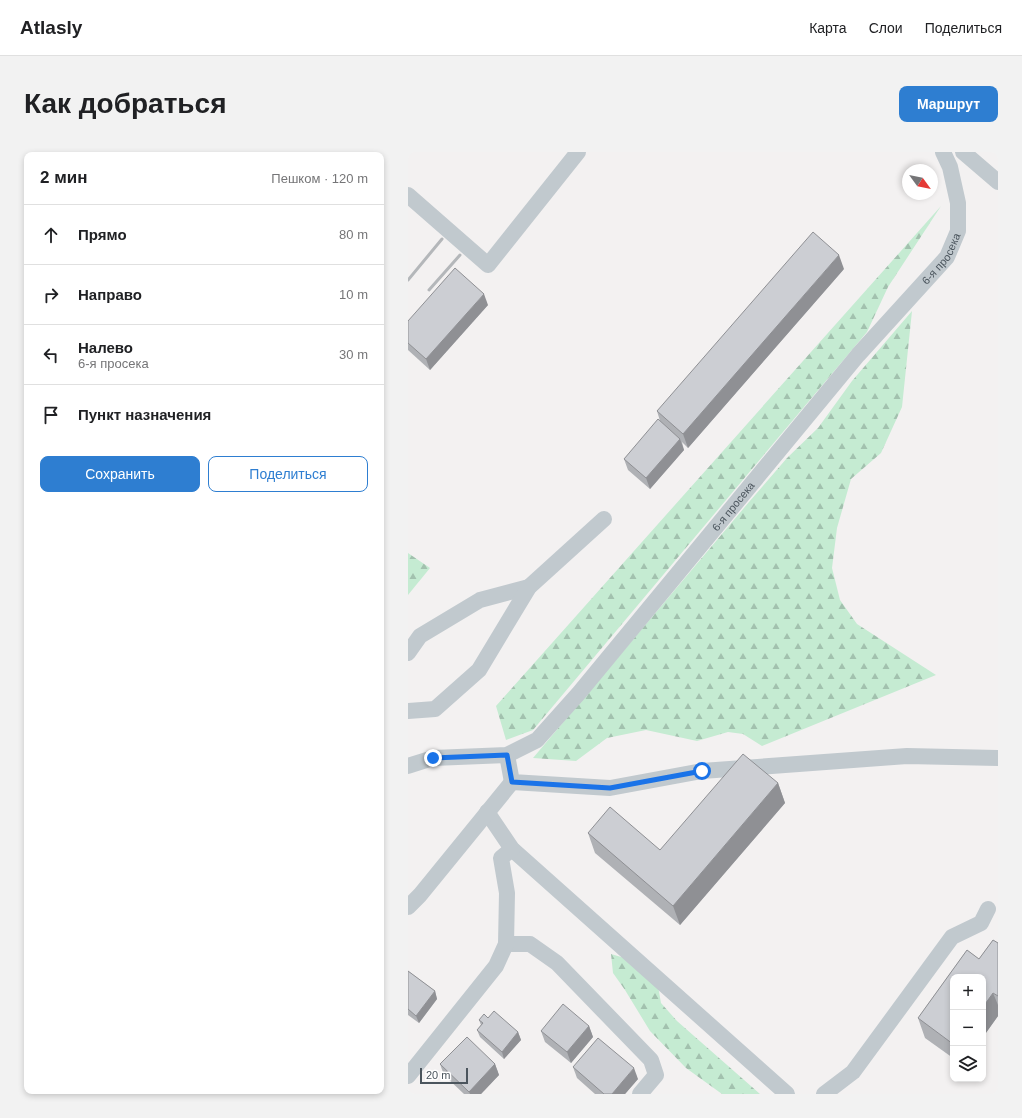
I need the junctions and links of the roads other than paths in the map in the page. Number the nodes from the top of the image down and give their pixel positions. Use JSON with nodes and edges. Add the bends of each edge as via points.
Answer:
{"nodes":[{"id":1,"x":578,"y":152,"type":"edge"},
{"id":2,"x":943,"y":152,"type":"edge"},
{"id":3,"x":963,"y":152,"type":"edge"},
{"id":4,"x":998,"y":182,"type":"edge"},
{"id":5,"x":408,"y":195,"type":"edge"},
{"id":6,"x":604,"y":520,"type":"dead end"},
{"id":7,"x":529,"y":587,"type":"junction"},
{"id":8,"x":408,"y":653,"type":"edge"},
{"id":9,"x":408,"y":711,"type":"edge"},
{"id":10,"x":507,"y":755,"type":"junction"},
{"id":11,"x":998,"y":758,"type":"edge"},
{"id":12,"x":408,"y":766,"type":"edge"},
{"id":13,"x":512,"y":782,"type":"junction"},
{"id":14,"x":487,"y":812,"type":"junction"},
{"id":15,"x":512,"y":849,"type":"junction"},
{"id":16,"x":408,"y":907,"type":"edge"},
{"id":17,"x":988,"y":908,"type":"dead end"},
{"id":18,"x":506,"y":944,"type":"junction"},
{"id":19,"x":408,"y":1076,"type":"edge"},
{"id":20,"x":640,"y":1094,"type":"edge"},
{"id":21,"x":787,"y":1094,"type":"edge"},
{"id":22,"x":824,"y":1094,"type":"edge"}],
"edges":[{"from":1,"to":5,"type":"street","via":[[488,265]]},
{"from":2,"to":10,"type":"street","name":"6-я просека","via":[[950,167],[958,203],[958,232],[947,257],[858,355],[579,693],[537,740]]},
{"from":3,"to":4,"type":"street"},
{"from":6,"to":7,"type":"street"},
{"from":7,"to":8,"type":"street","via":[[480,600],[420,636]]},
{"from":7,"to":9,"type":"street","via":[[480,670],[435,709]]},
{"from":10,"to":12,"type":"street","name":"6-я просека","via":[[433,758]]},
{"from":10,"to":13,"type":"street"},
{"from":11,"to":13,"type":"street","via":[[907,756],[710,770],[610,788]]},
{"from":13,"to":14,"type":"street"},
{"from":14,"to":15,"type":"street"},
{"from":14,"to":16,"type":"street"},
{"from":15,"to":18,"type":"street","via":[[501,858],[507,892]]},
{"from":15,"to":21,"type":"street"},
{"from":17,"to":22,"type":"street","via":[[981,923],[952,937],[853,1072]]},
{"from":18,"to":19,"type":"street","via":[[496,966]]},
{"from":18,"to":20,"type":"street","via":[[530,944],[557,963],[651,1060],[656,1075]]}]}
